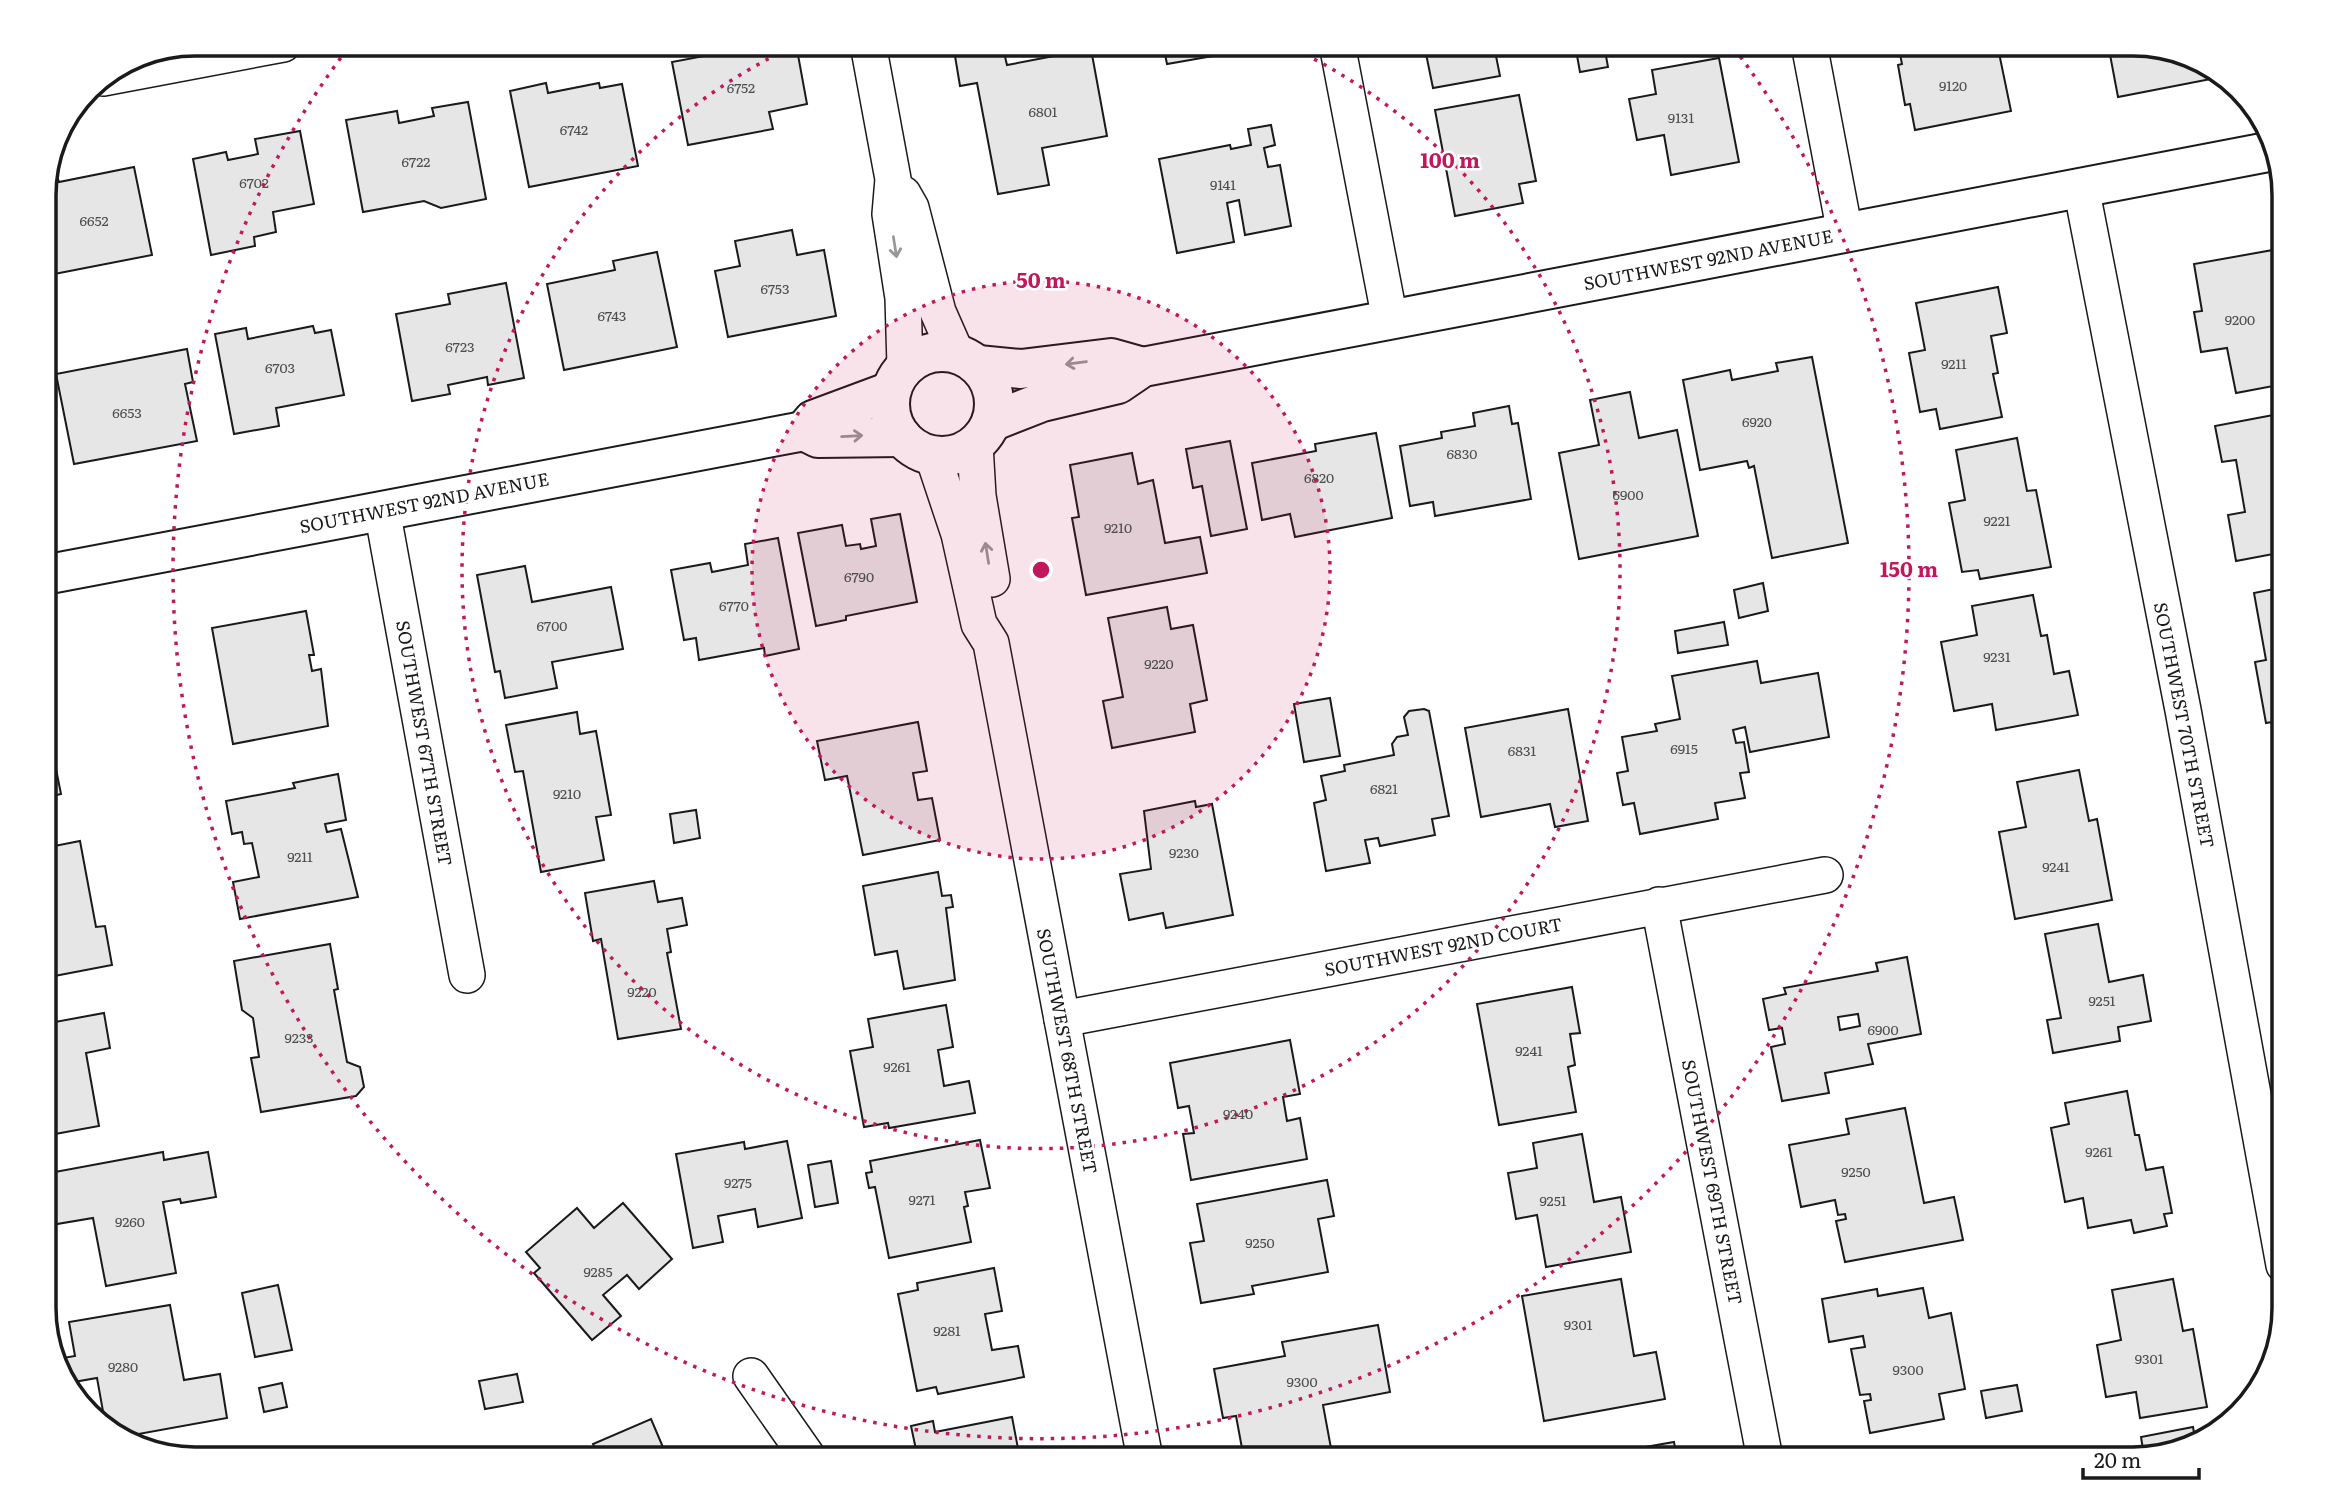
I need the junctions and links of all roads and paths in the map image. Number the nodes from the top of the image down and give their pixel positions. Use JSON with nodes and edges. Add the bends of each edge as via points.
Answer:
{"nodes":[{"id":1,"x":219,"y":56,"type":"edge"},
{"id":2,"x":870,"y":56,"type":"edge"},
{"id":3,"x":1339,"y":56,"type":"edge"},
{"id":4,"x":1812,"y":56,"type":"edge"},
{"id":5,"x":130,"y":73,"type":"edge"},
{"id":6,"x":2265,"y":153,"type":"edge"},
{"id":7,"x":893,"y":179,"type":"junction"},
{"id":8,"x":2081,"y":187,"type":"junction"},
{"id":9,"x":1845,"y":233,"type":"junction"},
{"id":10,"x":1390,"y":320,"type":"junction"},
{"id":11,"x":967,"y":359,"type":"junction"},
{"id":12,"x":1143,"y":367,"type":"junction"},
{"id":13,"x":898,"y":379,"type":"junction"},
{"id":14,"x":804,"y":431,"type":"junction"},
{"id":15,"x":983,"y":434,"type":"junction"},
{"id":16,"x":917,"y":446,"type":"junction"},
{"id":17,"x":382,"y":510,"type":"junction"},
{"id":18,"x":56,"y":573,"type":"edge"},
{"id":19,"x":991,"y":643,"type":"junction"},
{"id":20,"x":1825,"y":875,"type":"dead end"},
{"id":21,"x":1659,"y":905,"type":"junction"},
{"id":22,"x":467,"y":975,"type":"dead end"},
{"id":23,"x":1062,"y":1018,"type":"junction"},
{"id":24,"x":2272,"y":1199,"type":"edge"},
{"id":25,"x":751,"y":1376,"type":"dead end"},
{"id":26,"x":801,"y":1447,"type":"edge"},
{"id":27,"x":1143,"y":1447,"type":"edge"},
{"id":28,"x":1763,"y":1447,"type":"edge"}],
"edges":[{"from":1,"to":5,"type":"street"},
{"from":2,"to":7,"type":"street"},
{"from":3,"to":10,"type":"street"},
{"from":4,"to":9,"type":"street"},
{"from":6,"to":8,"type":"street","name":"SOUTHWEST 92ND AVENUE"},
{"from":7,"to":11,"type":"street","via":[[911,208],[938,312]]},
{"from":7,"to":13,"type":"street","one_way":true,"via":[[890,214],[903,298]]},
{"from":8,"to":9,"type":"street","name":"SOUTHWEST 92ND AVENUE"},
{"from":8,"to":24,"type":"street","name":"SOUTHWEST 70TH STREET"},
{"from":9,"to":10,"type":"street","name":"SOUTHWEST 92ND AVENUE"},
{"from":10,"to":12,"type":"street","name":"SOUTHWEST 92ND AVENUE"},
{"from":12,"to":11,"type":"street","name":"SOUTHWEST 92ND AVENUE","one_way":true,"via":[[1111,358],[1021,369]]},
{"from":11,"to":13,"type":"street","via":[[934,351]]},
{"from":11,"to":15,"type":"street","via":[[994,392],[995,407]]},
{"from":12,"to":15,"type":"street","name":"SOUTHWEST 92ND AVENUE","via":[[1118,384],[1042,402]]},
{"from":13,"to":14,"type":"street","name":"SOUTHWEST 92ND AVENUE","via":[[813,420]]},
{"from":13,"to":16,"type":"street","via":[[892,415]]},
{"from":14,"to":16,"type":"street","name":"SOUTHWEST 92ND AVENUE","one_way":true,"via":[[818,438]]},
{"from":14,"to":17,"type":"street","name":"SOUTHWEST 92ND AVENUE"},
{"from":15,"to":16,"type":"street","via":[[963,453]]},
{"from":19,"to":15,"type":"street","name":"SOUTHWEST 68TH STREET","one_way":true,"via":[[999,622],[978,496]]},
{"from":16,"to":19,"type":"street","name":"SOUTHWEST 68TH STREET","via":[[959,534],[979,624]]},
{"from":17,"to":18,"type":"street","name":"SOUTHWEST 92ND AVENUE"},
{"from":17,"to":22,"type":"street","name":"SOUTHWEST 67TH STREET"},
{"from":19,"to":23,"type":"street","name":"SOUTHWEST 68TH STREET"},
{"from":20,"to":21,"type":"street","name":"SOUTHWEST 92ND COURT"},
{"from":21,"to":23,"type":"street","name":"SOUTHWEST 92ND COURT"},
{"from":21,"to":28,"type":"street","name":"SOUTHWEST 69TH STREET"},
{"from":23,"to":27,"type":"street","name":"SOUTHWEST 68TH STREET"},
{"from":25,"to":26,"type":"street"}]}
